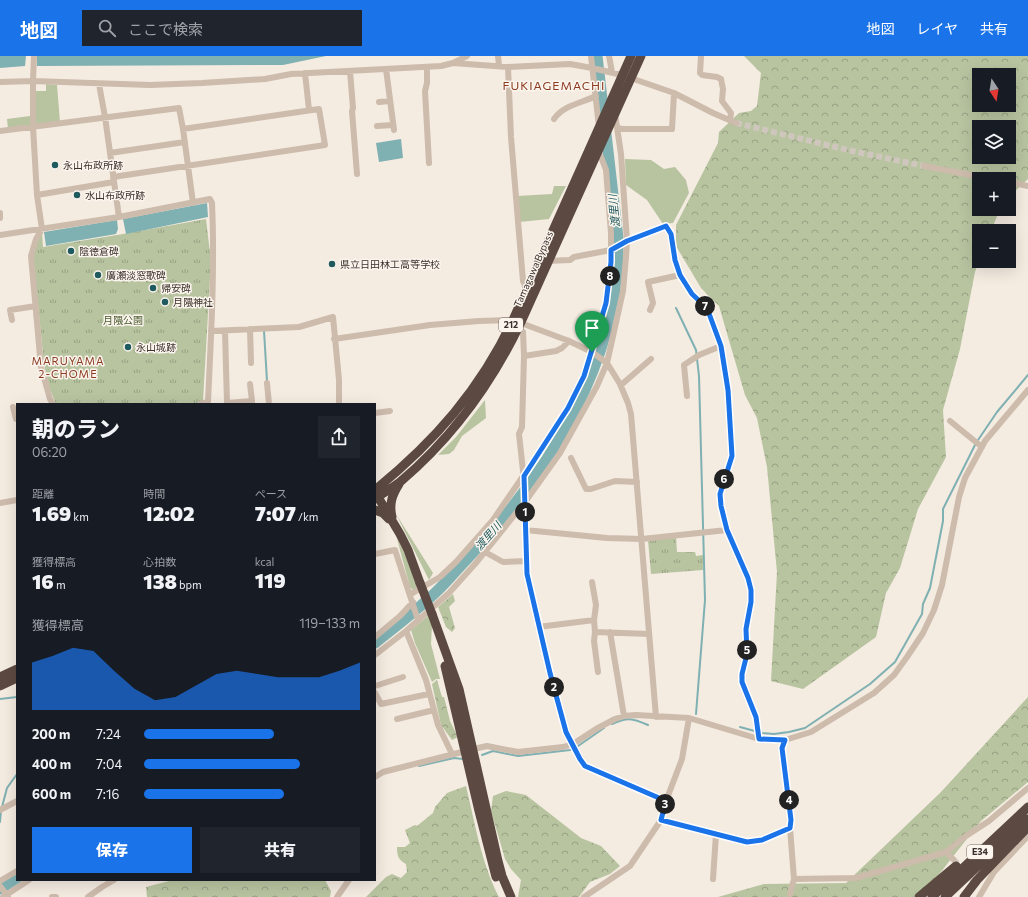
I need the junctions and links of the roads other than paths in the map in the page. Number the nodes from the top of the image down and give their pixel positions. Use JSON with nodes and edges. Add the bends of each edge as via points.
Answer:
{"nodes":[{"id":1,"x":34,"y":56,"type":"edge"},
{"id":2,"x":467,"y":56,"type":"edge"},
{"id":3,"x":498,"y":56,"type":"edge"},
{"id":4,"x":591,"y":56,"type":"edge"},
{"id":5,"x":609,"y":56,"type":"edge"},
{"id":6,"x":631,"y":56,"type":"edge"},
{"id":7,"x":641,"y":56,"type":"edge"},
{"id":8,"x":701,"y":56,"type":"edge"},
{"id":9,"x":453,"y":63,"type":"junction"},
{"id":10,"x":499,"y":66,"type":"junction"},
{"id":11,"x":427,"y":67,"type":"junction"},
{"id":12,"x":508,"y":67,"type":"junction"},
{"id":13,"x":592,"y":68,"type":"junction"},
{"id":14,"x":386,"y":69,"type":"junction"},
{"id":15,"x":350,"y":70,"type":"junction"},
{"id":16,"x":612,"y":72,"type":"junction"},
{"id":17,"x":305,"y":73,"type":"junction"},
{"id":18,"x":627,"y":76,"type":"junction"},
{"id":19,"x":33,"y":81,"type":"junction"},
{"id":20,"x":0,"y":82,"type":"edge"},
{"id":21,"x":99,"y":84,"type":"junction"},
{"id":22,"x":674,"y":94,"type":"junction"},
{"id":23,"x":596,"y":96,"type":"junction"},
{"id":24,"x":390,"y":101,"type":"junction"},
{"id":25,"x":379,"y":102,"type":"dead end"},
{"id":26,"x":309,"y":110,"type":"junction"},
{"id":27,"x":615,"y":114,"type":"junction"},
{"id":28,"x":105,"y":117,"type":"junction"},
{"id":29,"x":554,"y":119,"type":"dead end"},
{"id":30,"x":377,"y":126,"type":"dead end"},
{"id":31,"x":33,"y":127,"type":"junction"},
{"id":32,"x":600,"y":128,"type":"junction"},
{"id":33,"x":618,"y":128,"type":"junction"},
{"id":34,"x":183,"y":129,"type":"junction"},
{"id":35,"x":0,"y":131,"type":"edge"},
{"id":36,"x":185,"y":142,"type":"junction"},
{"id":37,"x":594,"y":150,"type":"junction"},
{"id":38,"x":110,"y":153,"type":"junction"},
{"id":39,"x":429,"y":163,"type":"dead end"},
{"id":40,"x":187,"y":166,"type":"junction"},
{"id":41,"x":924,"y":166,"type":"tunnel mouth"},
{"id":42,"x":357,"y":174,"type":"dead end"},
{"id":43,"x":972,"y":175,"type":"edge"},
{"id":44,"x":114,"y":180,"type":"junction"},
{"id":45,"x":1016,"y":183,"type":"edge"},
{"id":46,"x":1028,"y":186,"type":"edge"},
{"id":47,"x":37,"y":195,"type":"junction"},
{"id":48,"x":193,"y":203,"type":"junction"},
{"id":49,"x":0,"y":213,"type":"edge"},
{"id":50,"x":119,"y":217,"type":"junction"},
{"id":51,"x":0,"y":218,"type":"edge"},
{"id":52,"x":42,"y":229,"type":"junction"},
{"id":53,"x":0,"y":235,"type":"edge"},
{"id":54,"x":627,"y":241,"type":"junction"},
{"id":55,"x":611,"y":250,"type":"junction"},
{"id":56,"x":544,"y":261,"type":"junction"},
{"id":57,"x":680,"y":275,"type":"junction"},
{"id":58,"x":527,"y":290,"type":"junction"},
{"id":59,"x":36,"y":306,"type":"junction"},
{"id":60,"x":650,"y":310,"type":"dead end"},
{"id":61,"x":12,"y":320,"type":"dead end"},
{"id":62,"x":517,"y":321,"type":"junction"},
{"id":63,"x":250,"y":329,"type":"junction"},
{"id":64,"x":211,"y":330,"type":"junction"},
{"id":65,"x":226,"y":331,"type":"junction"},
{"id":66,"x":523,"y":332,"type":"dead end"},
{"id":67,"x":334,"y":338,"type":"junction"},
{"id":68,"x":569,"y":341,"type":"junction"},
{"id":69,"x":721,"y":346,"type":"junction"},
{"id":70,"x":592,"y":352,"type":"junction"},
{"id":71,"x":524,"y":356,"type":"junction"},
{"id":72,"x":651,"y":359,"type":"dead end"},
{"id":73,"x":251,"y":363,"type":"dead end"},
{"id":74,"x":607,"y":363,"type":"junction"},
{"id":75,"x":267,"y":383,"type":"dead end"},
{"id":76,"x":250,"y":384,"type":"dead end"},
{"id":77,"x":621,"y":385,"type":"junction"},
{"id":78,"x":1028,"y":390,"type":"edge"},
{"id":79,"x":687,"y":396,"type":"dead end"},
{"id":80,"x":252,"y":402,"type":"edge"},
{"id":81,"x":52,"y":403,"type":"edge"},
{"id":82,"x":208,"y":403,"type":"edge"},
{"id":83,"x":227,"y":403,"type":"edge"},
{"id":84,"x":240,"y":403,"type":"edge"},
{"id":85,"x":269,"y":403,"type":"edge"},
{"id":86,"x":339,"y":403,"type":"edge"},
{"id":87,"x":13,"y":407,"type":"dead end"},
{"id":88,"x":390,"y":411,"type":"dead end"},
{"id":89,"x":376,"y":413,"type":"edge"},
{"id":90,"x":16,"y":419,"type":"edge"},
{"id":91,"x":950,"y":421,"type":"dead end"},
{"id":92,"x":979,"y":445,"type":"junction"},
{"id":93,"x":571,"y":458,"type":"dead end"},
{"id":94,"x":524,"y":478,"type":"junction"},
{"id":95,"x":400,"y":482,"type":"junction"},
{"id":96,"x":637,"y":482,"type":"junction"},
{"id":97,"x":376,"y":494,"type":"edge"},
{"id":98,"x":16,"y":500,"type":"edge"},
{"id":99,"x":525,"y":502,"type":"junction"},
{"id":100,"x":0,"y":503,"type":"edge"},
{"id":101,"x":376,"y":510,"type":"edge"},
{"id":102,"x":393,"y":522,"type":"junction"},
{"id":103,"x":525,"y":530,"type":"junction"},
{"id":104,"x":727,"y":530,"type":"junction"},
{"id":105,"x":642,"y":539,"type":"junction"},
{"id":106,"x":485,"y":552,"type":"junction"},
{"id":107,"x":376,"y":554,"type":"edge"},
{"id":108,"x":527,"y":561,"type":"junction"},
{"id":109,"x":592,"y":582,"type":"dead end"},
{"id":110,"x":410,"y":594,"type":"junction"},
{"id":111,"x":413,"y":602,"type":"junction"},
{"id":112,"x":418,"y":620,"type":"junction"},
{"id":113,"x":594,"y":620,"type":"junction"},
{"id":114,"x":538,"y":627,"type":"junction"},
{"id":115,"x":437,"y":628,"type":"junction"},
{"id":116,"x":406,"y":631,"type":"junction"},
{"id":117,"x":595,"y":632,"type":"junction"},
{"id":118,"x":610,"y":632,"type":"junction"},
{"id":119,"x":649,"y":634,"type":"junction"},
{"id":120,"x":376,"y":636,"type":"edge"},
{"id":121,"x":376,"y":654,"type":"edge"},
{"id":122,"x":16,"y":669,"type":"edge"},
{"id":123,"x":598,"y":672,"type":"dead end"},
{"id":124,"x":0,"y":677,"type":"edge"},
{"id":125,"x":403,"y":677,"type":"dead end"},
{"id":126,"x":16,"y":678,"type":"edge"},
{"id":127,"x":0,"y":686,"type":"edge"},
{"id":128,"x":376,"y":686,"type":"edge"},
{"id":129,"x":429,"y":694,"type":"junction"},
{"id":130,"x":376,"y":695,"type":"edge"},
{"id":131,"x":434,"y":710,"type":"junction"},
{"id":132,"x":624,"y":716,"type":"junction"},
{"id":133,"x":656,"y":717,"type":"junction"},
{"id":134,"x":689,"y":718,"type":"junction"},
{"id":135,"x":397,"y":719,"type":"dead end"},
{"id":136,"x":759,"y":735,"type":"junction"},
{"id":137,"x":785,"y":740,"type":"junction"},
{"id":138,"x":574,"y":747,"type":"junction"},
{"id":139,"x":478,"y":748,"type":"dead end"},
{"id":140,"x":462,"y":752,"type":"dead end"},
{"id":141,"x":452,"y":754,"type":"junction"},
{"id":142,"x":376,"y":776,"type":"edge"},
{"id":143,"x":1028,"y":788,"type":"edge"},
{"id":144,"x":666,"y":801,"type":"junction"},
{"id":145,"x":16,"y":802,"type":"edge"},
{"id":146,"x":1028,"y":807,"type":"edge"},
{"id":147,"x":3,"y":809,"type":"edge"},
{"id":148,"x":1028,"y":819,"type":"edge"},
{"id":149,"x":661,"y":820,"type":"junction"},
{"id":150,"x":1013,"y":820,"type":"junction"},
{"id":151,"x":1028,"y":826,"type":"edge"},
{"id":152,"x":790,"y":828,"type":"junction"},
{"id":153,"x":716,"y":834,"type":"junction"},
{"id":154,"x":1028,"y":836,"type":"edge"},
{"id":155,"x":946,"y":852,"type":"junction"},
{"id":156,"x":953,"y":859,"type":"tunnel mouth"},
{"id":157,"x":16,"y":872,"type":"edge"},
{"id":158,"x":713,"y":879,"type":"dead end"},
{"id":159,"x":794,"y":879,"type":"junction"},
{"id":160,"x":0,"y":881,"type":"edge"},
{"id":161,"x":28,"y":881,"type":"edge"},
{"id":162,"x":112,"y":881,"type":"edge"},
{"id":163,"x":348,"y":881,"type":"edge"},
{"id":164,"x":0,"y":886,"type":"edge"},
{"id":165,"x":790,"y":894,"type":"dead end"},
{"id":166,"x":6,"y":896,"type":"edge"},
{"id":167,"x":52,"y":897,"type":"edge"},
{"id":168,"x":56,"y":897,"type":"edge"},
{"id":169,"x":88,"y":897,"type":"edge"},
{"id":170,"x":337,"y":897,"type":"edge"},
{"id":171,"x":504,"y":897,"type":"edge"},
{"id":172,"x":511,"y":897,"type":"edge"},
{"id":173,"x":584,"y":897,"type":"edge"},
{"id":174,"x":919,"y":897,"type":"edge"},
{"id":175,"x":932,"y":897,"type":"edge"},
{"id":176,"x":944,"y":897,"type":"edge"},
{"id":177,"x":964,"y":897,"type":"edge"},
{"id":178,"x":979,"y":897,"type":"edge"}],
"edges":[{"from":1,"to":19,"type":"street"},
{"from":2,"to":9,"type":"street"},
{"from":3,"to":10,"type":"street"},
{"from":4,"to":13,"type":"street"},
{"from":5,"to":16,"type":"street"},
{"from":6,"to":18,"type":"highway","name":"Tamagawa Bypass","number":"212"},
{"from":7,"to":18,"type":"highway","name":"Tamagawa Bypass","number":"212"},
{"from":8,"to":22,"type":"street","via":[[700,73],[721,79],[722,101],[731,113],[733,122]]},
{"from":9,"to":10,"type":"street"},
{"from":9,"to":11,"type":"street"},
{"from":10,"to":12,"type":"street"},
{"from":11,"to":14,"type":"street"},
{"from":11,"to":39,"type":"street","via":[[425,92]]},
{"from":12,"to":13,"type":"street","via":[[570,64]]},
{"from":12,"to":58,"type":"street","via":[[522,273]]},
{"from":13,"to":16,"type":"street"},
{"from":13,"to":23,"type":"street"},
{"from":14,"to":15,"type":"street"},
{"from":14,"to":24,"type":"street"},
{"from":15,"to":17,"type":"street"},
{"from":15,"to":42,"type":"street"},
{"from":16,"to":18,"type":"street"},
{"from":17,"to":21,"type":"street","via":[[265,79],[202,83]]},
{"from":17,"to":26,"type":"street"},
{"from":18,"to":22,"type":"street"},
{"from":18,"to":27,"type":"highway","name":"Tamagawa Bypass","number":"212"},
{"from":18,"to":32,"type":"highway","name":"Tamagawa Bypass","number":"212","via":[[612,100]]},
{"from":19,"to":20,"type":"street"},
{"from":19,"to":21,"type":"street"},
{"from":19,"to":31,"type":"street"},
{"from":21,"to":28,"type":"street"},
{"from":22,"to":33,"type":"street","via":[[672,129]]},
{"from":23,"to":29,"type":"street","via":[[558,112]]},
{"from":23,"to":32,"type":"street"},
{"from":24,"to":25,"type":"street"},
{"from":24,"to":30,"type":"street","via":[[393,128]]},
{"from":26,"to":34,"type":"street"},
{"from":26,"to":40,"type":"street","via":[[319,109],[325,145]]},
{"from":27,"to":33,"type":"street"},
{"from":27,"to":37,"type":"highway","name":"Tamagawa Bypass","number":"212","via":[[602,143]]},
{"from":28,"to":31,"type":"street"},
{"from":28,"to":34,"type":"street","via":[[179,108]]},
{"from":28,"to":38,"type":"street"},
{"from":31,"to":35,"type":"street"},
{"from":31,"to":47,"type":"street"},
{"from":32,"to":37,"type":"highway","name":"Tamagawa Bypass","number":"212"},
{"from":33,"to":54,"type":"street"},
{"from":34,"to":36,"type":"street"},
{"from":36,"to":38,"type":"street"},
{"from":36,"to":40,"type":"street"},
{"from":37,"to":55,"type":"street","via":[[601,157],[606,170]]},
{"from":37,"to":56,"type":"highway","name":"Tamagawa Bypass","number":"212"},
{"from":38,"to":44,"type":"street"},
{"from":40,"to":44,"type":"street"},
{"from":40,"to":48,"type":"street"},
{"from":41,"to":43,"type":"street"},
{"from":44,"to":47,"type":"street"},
{"from":44,"to":50,"type":"street"},
{"from":45,"to":46,"type":"street"},
{"from":47,"to":52,"type":"street"},
{"from":48,"to":50,"type":"street"},
{"from":48,"to":64,"type":"street","via":[[210,199],[212,203],[214,246]]},
{"from":49,"to":51,"type":"street"},
{"from":50,"to":52,"type":"street"},
{"from":52,"to":53,"type":"street"},
{"from":52,"to":59,"type":"street","via":[[31,256]]},
{"from":54,"to":55,"type":"street"},
{"from":54,"to":57,"type":"street","via":[[666,226],[671,234]]},
{"from":54,"to":74,"type":"street","via":[[623,290]]},
{"from":55,"to":56,"type":"street","via":[[570,260]]},
{"from":55,"to":70,"type":"street","via":[[606,303]]},
{"from":56,"to":58,"type":"highway","name":"Tamagawa Bypass","number":"212"},
{"from":56,"to":62,"type":"highway","name":"Tamagawa Bypass","number":"212"},
{"from":57,"to":60,"type":"street","via":[[648,282],[653,303]]},
{"from":57,"to":69,"type":"street","via":[[692,294],[707,308]]},
{"from":58,"to":62,"type":"highway","name":"Tamagawa Bypass","number":"212"},
{"from":59,"to":61,"type":"street","via":[[10,310]]},
{"from":59,"to":81,"type":"street","via":[[41,367]]},
{"from":62,"to":67,"type":"street","via":[[479,321]]},
{"from":62,"to":68,"type":"street"},
{"from":62,"to":95,"type":"highway","name":"Tamagawa Bypass","number":"212","via":[[505,354],[471,406],[439,444]]},
{"from":62,"to":97,"type":"highway","name":"Tamagawa Bypass","number":"212","via":[[487,368],[439,432]]},
{"from":63,"to":65,"type":"street"},
{"from":63,"to":67,"type":"street","via":[[299,327],[333,317]]},
{"from":63,"to":73,"type":"street"},
{"from":64,"to":65,"type":"street"},
{"from":64,"to":82,"type":"street"},
{"from":65,"to":83,"type":"street"},
{"from":66,"to":71,"type":"street"},
{"from":67,"to":86,"type":"street"},
{"from":68,"to":70,"type":"street"},
{"from":68,"to":71,"type":"street","via":[[556,351]]},
{"from":69,"to":79,"type":"street","via":[[684,365]]},
{"from":69,"to":104,"type":"street","via":[[728,390],[732,456],[720,494]]},
{"from":70,"to":74,"type":"street"},
{"from":70,"to":94,"type":"street","via":[[584,376],[568,408]]},
{"from":71,"to":94,"type":"street","via":[[522,427],[519,434]]},
{"from":72,"to":77,"type":"street"},
{"from":74,"to":77,"type":"street"},
{"from":74,"to":99,"type":"street","via":[[578,422]]},
{"from":75,"to":85,"type":"street"},
{"from":76,"to":80,"type":"street"},
{"from":77,"to":96,"type":"street","via":[[631,414]]},
{"from":78,"to":92,"type":"street"},
{"from":80,"to":84,"type":"street"},
{"from":87,"to":90,"type":"street"},
{"from":88,"to":89,"type":"street"},
{"from":91,"to":92,"type":"street"},
{"from":92,"to":137,"type":"street","via":[[959,497],[942,585],[923,633],[894,675],[874,693],[811,732]]},
{"from":93,"to":96,"type":"street","via":[[586,489],[615,481]]},
{"from":94,"to":99,"type":"street"},
{"from":94,"to":110,"type":"street","via":[[493,520],[456,562],[437,580]]},
{"from":95,"to":97,"type":"highway","name":"Tamagawa Bypass","number":"212"},
{"from":95,"to":102,"type":"highway","via":[[390,506]]},
{"from":96,"to":105,"type":"street"},
{"from":97,"to":102,"type":"highway"},
{"from":98,"to":100,"type":"street"},
{"from":99,"to":103,"type":"street"},
{"from":99,"to":106,"type":"street"},
{"from":101,"to":102,"type":"highway"},
{"from":102,"to":115,"type":"highway","bridge":true,"via":[[408,550]]},
{"from":103,"to":105,"type":"street"},
{"from":103,"to":108,"type":"street"},
{"from":104,"to":105,"type":"street"},
{"from":104,"to":136,"type":"street","via":[[751,590],[746,629],[747,654],[742,682],[756,717]]},
{"from":105,"to":119,"type":"street"},
{"from":106,"to":108,"type":"street","via":[[503,562]]},
{"from":106,"to":112,"type":"street","via":[[449,593]]},
{"from":107,"to":110,"type":"street","via":[[395,550]]},
{"from":108,"to":114,"type":"street","via":[[527,574]]},
{"from":109,"to":113,"type":"street","via":[[596,604]]},
{"from":110,"to":111,"type":"street"},
{"from":111,"to":112,"type":"street"},
{"from":111,"to":120,"type":"street"},
{"from":112,"to":116,"type":"street"},
{"from":113,"to":114,"type":"street"},
{"from":113,"to":117,"type":"street"},
{"from":114,"to":138,"type":"street","via":[[566,732]]},
{"from":115,"to":171,"type":"highway","via":[[490,856]]},
{"from":115,"to":172,"type":"highway","via":[[458,689],[498,861]]},
{"from":116,"to":121,"type":"street"},
{"from":116,"to":129,"type":"street"},
{"from":117,"to":118,"type":"street"},
{"from":117,"to":123,"type":"street"},
{"from":118,"to":119,"type":"street"},
{"from":118,"to":132,"type":"street"},
{"from":119,"to":133,"type":"street"},
{"from":122,"to":124,"type":"highway"},
{"from":125,"to":128,"type":"street"},
{"from":126,"to":127,"type":"highway"},
{"from":129,"to":130,"type":"street","via":[[381,704]]},
{"from":129,"to":131,"type":"street"},
{"from":131,"to":135,"type":"street"},
{"from":131,"to":141,"type":"street","via":[[438,726]]},
{"from":132,"to":133,"type":"street"},
{"from":132,"to":138,"type":"street","via":[[596,729]]},
{"from":133,"to":134,"type":"street"},
{"from":134,"to":136,"type":"street"},
{"from":134,"to":144,"type":"street","via":[[682,759]]},
{"from":136,"to":137,"type":"street"},
{"from":137,"to":152,"type":"street","via":[[782,748]]},
{"from":138,"to":139,"type":"street","via":[[518,752],[487,746]]},
{"from":138,"to":144,"type":"street","via":[[585,766]]},
{"from":140,"to":141,"type":"street"},
{"from":141,"to":142,"type":"street","via":[[383,772]]},
{"from":143,"to":155,"type":"street"},
{"from":144,"to":149,"type":"street"},
{"from":145,"to":147,"type":"street"},
{"from":146,"to":150,"type":"highway","number":"E34"},
{"from":148,"to":176,"type":"highway","number":"E34"},
{"from":149,"to":153,"type":"street"},
{"from":149,"to":173,"type":"street","via":[[630,866]]},
{"from":150,"to":174,"type":"highway"},
{"from":150,"to":175,"type":"highway","number":"E34"},
{"from":151,"to":177,"type":"highway"},
{"from":152,"to":153,"type":"street","via":[[762,840],[747,842]]},
{"from":152,"to":159,"type":"street"},
{"from":153,"to":158,"type":"street"},
{"from":154,"to":178,"type":"street","via":[[980,888]]},
{"from":155,"to":156,"type":"street"},
{"from":155,"to":159,"type":"street","via":[[856,878]]},
{"from":157,"to":160,"type":"street"},
{"from":159,"to":165,"type":"street"},
{"from":161,"to":166,"type":"street"},
{"from":162,"to":169,"type":"street"},
{"from":163,"to":170,"type":"street"},
{"from":164,"to":166,"type":"street"},
{"from":167,"to":168,"type":"street"}]}
